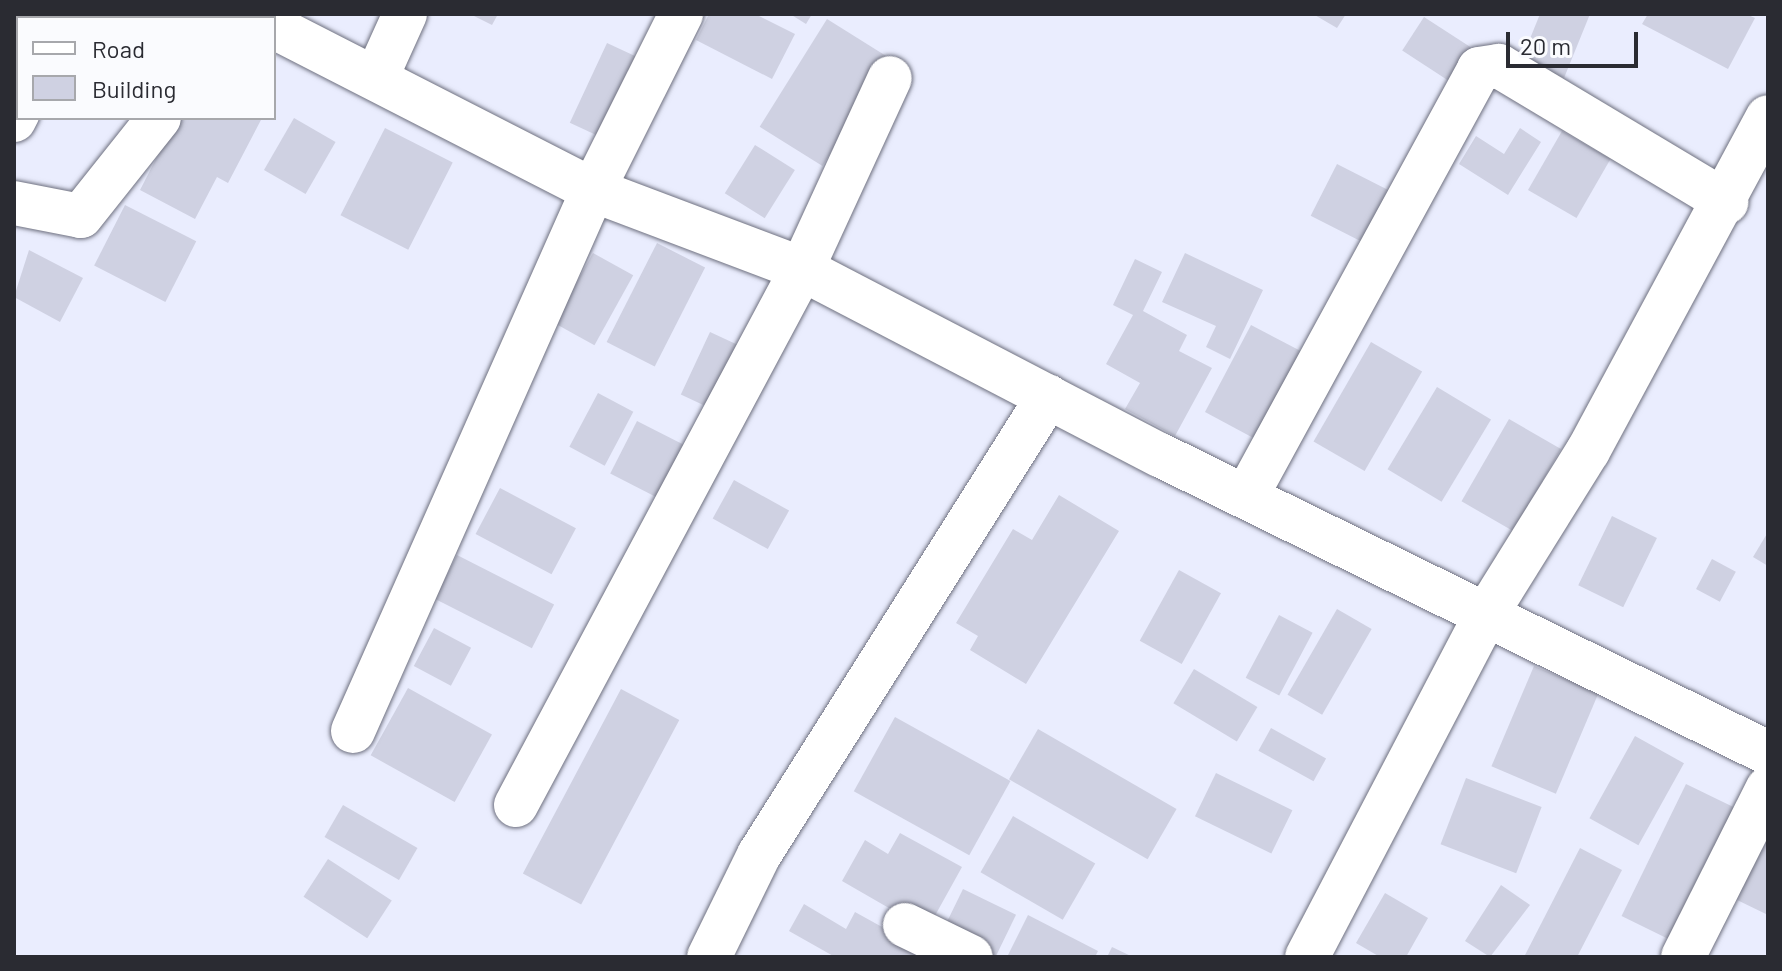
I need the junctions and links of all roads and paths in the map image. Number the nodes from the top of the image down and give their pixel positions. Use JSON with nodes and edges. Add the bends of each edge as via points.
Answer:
{"nodes":[{"id":1,"x":405,"y":14,"type":"edge"},
{"id":2,"x":681,"y":14,"type":"edge"},
{"id":3,"x":276,"y":28,"type":"edge"},
{"id":4,"x":377,"y":76,"type":"junction"},
{"id":5,"x":890,"y":78,"type":"dead end"},
{"id":6,"x":1768,"y":117,"type":"edge"},
{"id":7,"x":157,"y":120,"type":"edge"},
{"id":8,"x":593,"y":190,"type":"junction"},
{"id":9,"x":1726,"y":202,"type":"junction"},
{"id":10,"x":14,"y":203,"type":"edge"},
{"id":11,"x":802,"y":269,"type":"junction"},
{"id":12,"x":1048,"y":397,"type":"junction"},
{"id":13,"x":1247,"y":495,"type":"junction"},
{"id":14,"x":1487,"y":613,"type":"junction"},
{"id":15,"x":353,"y":731,"type":"dead end"},
{"id":16,"x":1768,"y":753,"type":"edge"},
{"id":17,"x":1768,"y":788,"type":"edge"},
{"id":18,"x":516,"y":805,"type":"dead end"},
{"id":19,"x":905,"y":925,"type":"dead end"},
{"id":20,"x":709,"y":957,"type":"edge"},
{"id":21,"x":971,"y":957,"type":"edge"},
{"id":22,"x":1307,"y":957,"type":"edge"},
{"id":23,"x":1683,"y":957,"type":"edge"}],
"edges":[{"from":1,"to":4,"type":"street"},
{"from":2,"to":8,"type":"street"},
{"from":3,"to":4,"type":"street"},
{"from":4,"to":8,"type":"street"},
{"from":5,"to":11,"type":"street"},
{"from":6,"to":9,"type":"street"},
{"from":7,"to":10,"type":"street","via":[[81,216]]},
{"from":8,"to":11,"type":"street"},
{"from":8,"to":15,"type":"street"},
{"from":9,"to":13,"type":"street","via":[[1499,66],[1479,69]]},
{"from":9,"to":14,"type":"street"},
{"from":11,"to":12,"type":"street"},
{"from":11,"to":18,"type":"street"},
{"from":12,"to":13,"type":"street"},
{"from":12,"to":20,"type":"street","via":[[759,855]]},
{"from":13,"to":14,"type":"street"},
{"from":14,"to":16,"type":"street"},
{"from":14,"to":22,"type":"street"},
{"from":17,"to":23,"type":"street"},
{"from":19,"to":21,"type":"street"}]}
